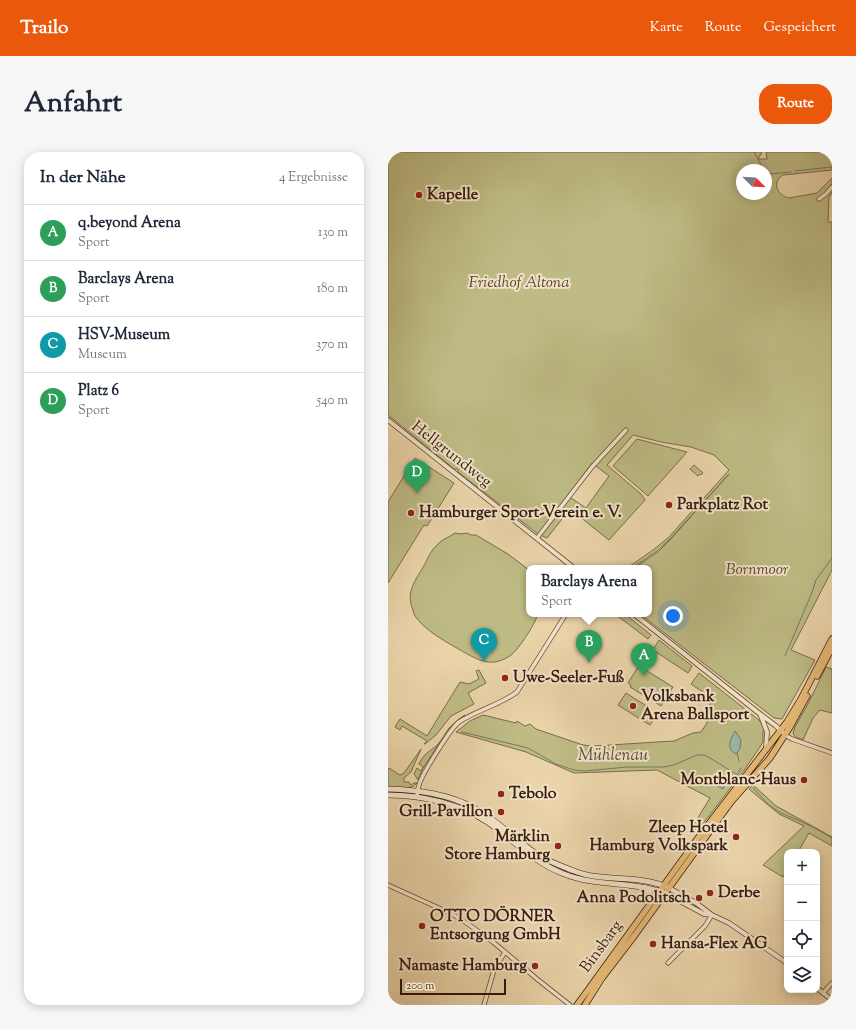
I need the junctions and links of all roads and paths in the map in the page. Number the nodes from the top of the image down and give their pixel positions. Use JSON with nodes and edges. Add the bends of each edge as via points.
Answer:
{"nodes":[{"id":1,"x":832,"y":187,"type":"edge"},
{"id":2,"x":819,"y":199,"type":"dead end"},
{"id":3,"x":388,"y":420,"type":"edge"},
{"id":4,"x":626,"y":430,"type":"dead end"},
{"id":5,"x":537,"y":538,"type":"junction"},
{"id":6,"x":570,"y":565,"type":"edge"},
{"id":7,"x":564,"y":617,"type":"edge"},
{"id":8,"x":638,"y":617,"type":"edge"},
{"id":9,"x":832,"y":639,"type":"edge"},
{"id":10,"x":832,"y":648,"type":"edge"},
{"id":11,"x":760,"y":714,"type":"junction"},
{"id":12,"x":783,"y":733,"type":"junction"},
{"id":13,"x":765,"y":751,"type":"junction"},
{"id":14,"x":832,"y":753,"type":"edge"},
{"id":15,"x":388,"y":789,"type":"edge"},
{"id":16,"x":418,"y":790,"type":"junction"},
{"id":17,"x":388,"y":795,"type":"edge"},
{"id":18,"x":417,"y":797,"type":"junction"},
{"id":19,"x":388,"y":885,"type":"edge"},
{"id":20,"x":663,"y":885,"type":"junction"},
{"id":21,"x":645,"y":887,"type":"junction"},
{"id":22,"x":659,"y":891,"type":"junction"},
{"id":23,"x":667,"y":891,"type":"junction"},
{"id":24,"x":651,"y":902,"type":"junction"},
{"id":25,"x":712,"y":915,"type":"junction"},
{"id":26,"x":505,"y":952,"type":"junction"},
{"id":27,"x":784,"y":961,"type":"edge"},
{"id":28,"x":668,"y":963,"type":"dead end"},
{"id":29,"x":832,"y":983,"type":"edge"},
{"id":30,"x":820,"y":990,"type":"edge"},
{"id":31,"x":823,"y":993,"type":"junction"},
{"id":32,"x":832,"y":1000,"type":"edge"},
{"id":33,"x":484,"y":1005,"type":"edge"},
{"id":34,"x":570,"y":1005,"type":"edge"},
{"id":35,"x":577,"y":1005,"type":"edge"},
{"id":36,"x":585,"y":1005,"type":"edge"}],
"edges":[{"from":1,"to":2,"type":"street"},
{"from":3,"to":5,"type":"street","name":"Hellgrundweg"},
{"from":4,"to":5,"type":"street","via":[[592,467]]},
{"from":5,"to":6,"type":"street","name":"Hellgrundweg"},
{"from":7,"to":16,"type":"street","via":[[517,692],[454,727],[424,773]]},
{"from":8,"to":11,"type":"street"},
{"from":9,"to":12,"type":"main road"},
{"from":10,"to":12,"type":"main road","via":[[796,718]]},
{"from":11,"to":12,"type":"street"},
{"from":11,"to":13,"type":"street","via":[[767,732]]},
{"from":12,"to":13,"type":"main road","name":"Binsbarg"},
{"from":12,"to":14,"type":"street","via":[[792,739]]},
{"from":12,"to":23,"type":"main road","name":"Binsbarg","via":[[770,758],[731,802]]},
{"from":13,"to":20,"type":"main road","name":"Binsbarg"},
{"from":15,"to":16,"type":"main road"},
{"from":16,"to":18,"type":"street"},
{"from":16,"to":20,"type":"main road","via":[[448,797],[477,809],[535,853],[569,869],[596,877]]},
{"from":17,"to":18,"type":"main road"},
{"from":18,"to":21,"type":"main road","via":[[472,813],[532,857],[562,874],[589,881]]},
{"from":19,"to":26,"type":"street","via":[[460,918]]},
{"from":20,"to":22,"type":"main road","name":"Binsbarg"},
{"from":20,"to":23,"type":"main road"},
{"from":21,"to":22,"type":"main road"},
{"from":21,"to":24,"type":"main road","via":[[650,894]]},
{"from":22,"to":23,"type":"main road"},
{"from":22,"to":24,"type":"main road","name":"Binsbarg"},
{"from":23,"to":25,"type":"street","via":[[704,914]]},
{"from":23,"to":36,"type":"main road","name":"Binsbarg"},
{"from":24,"to":35,"type":"main road","name":"Binsbarg"},
{"from":25,"to":27,"type":"street","via":[[744,932]]},
{"from":25,"to":28,"type":"street","via":[[705,926]]},
{"from":26,"to":33,"type":"street","via":[[494,970]]},
{"from":26,"to":34,"type":"street"},
{"from":29,"to":31,"type":"street"},
{"from":30,"to":31,"type":"street"},
{"from":31,"to":32,"type":"street"}]}
